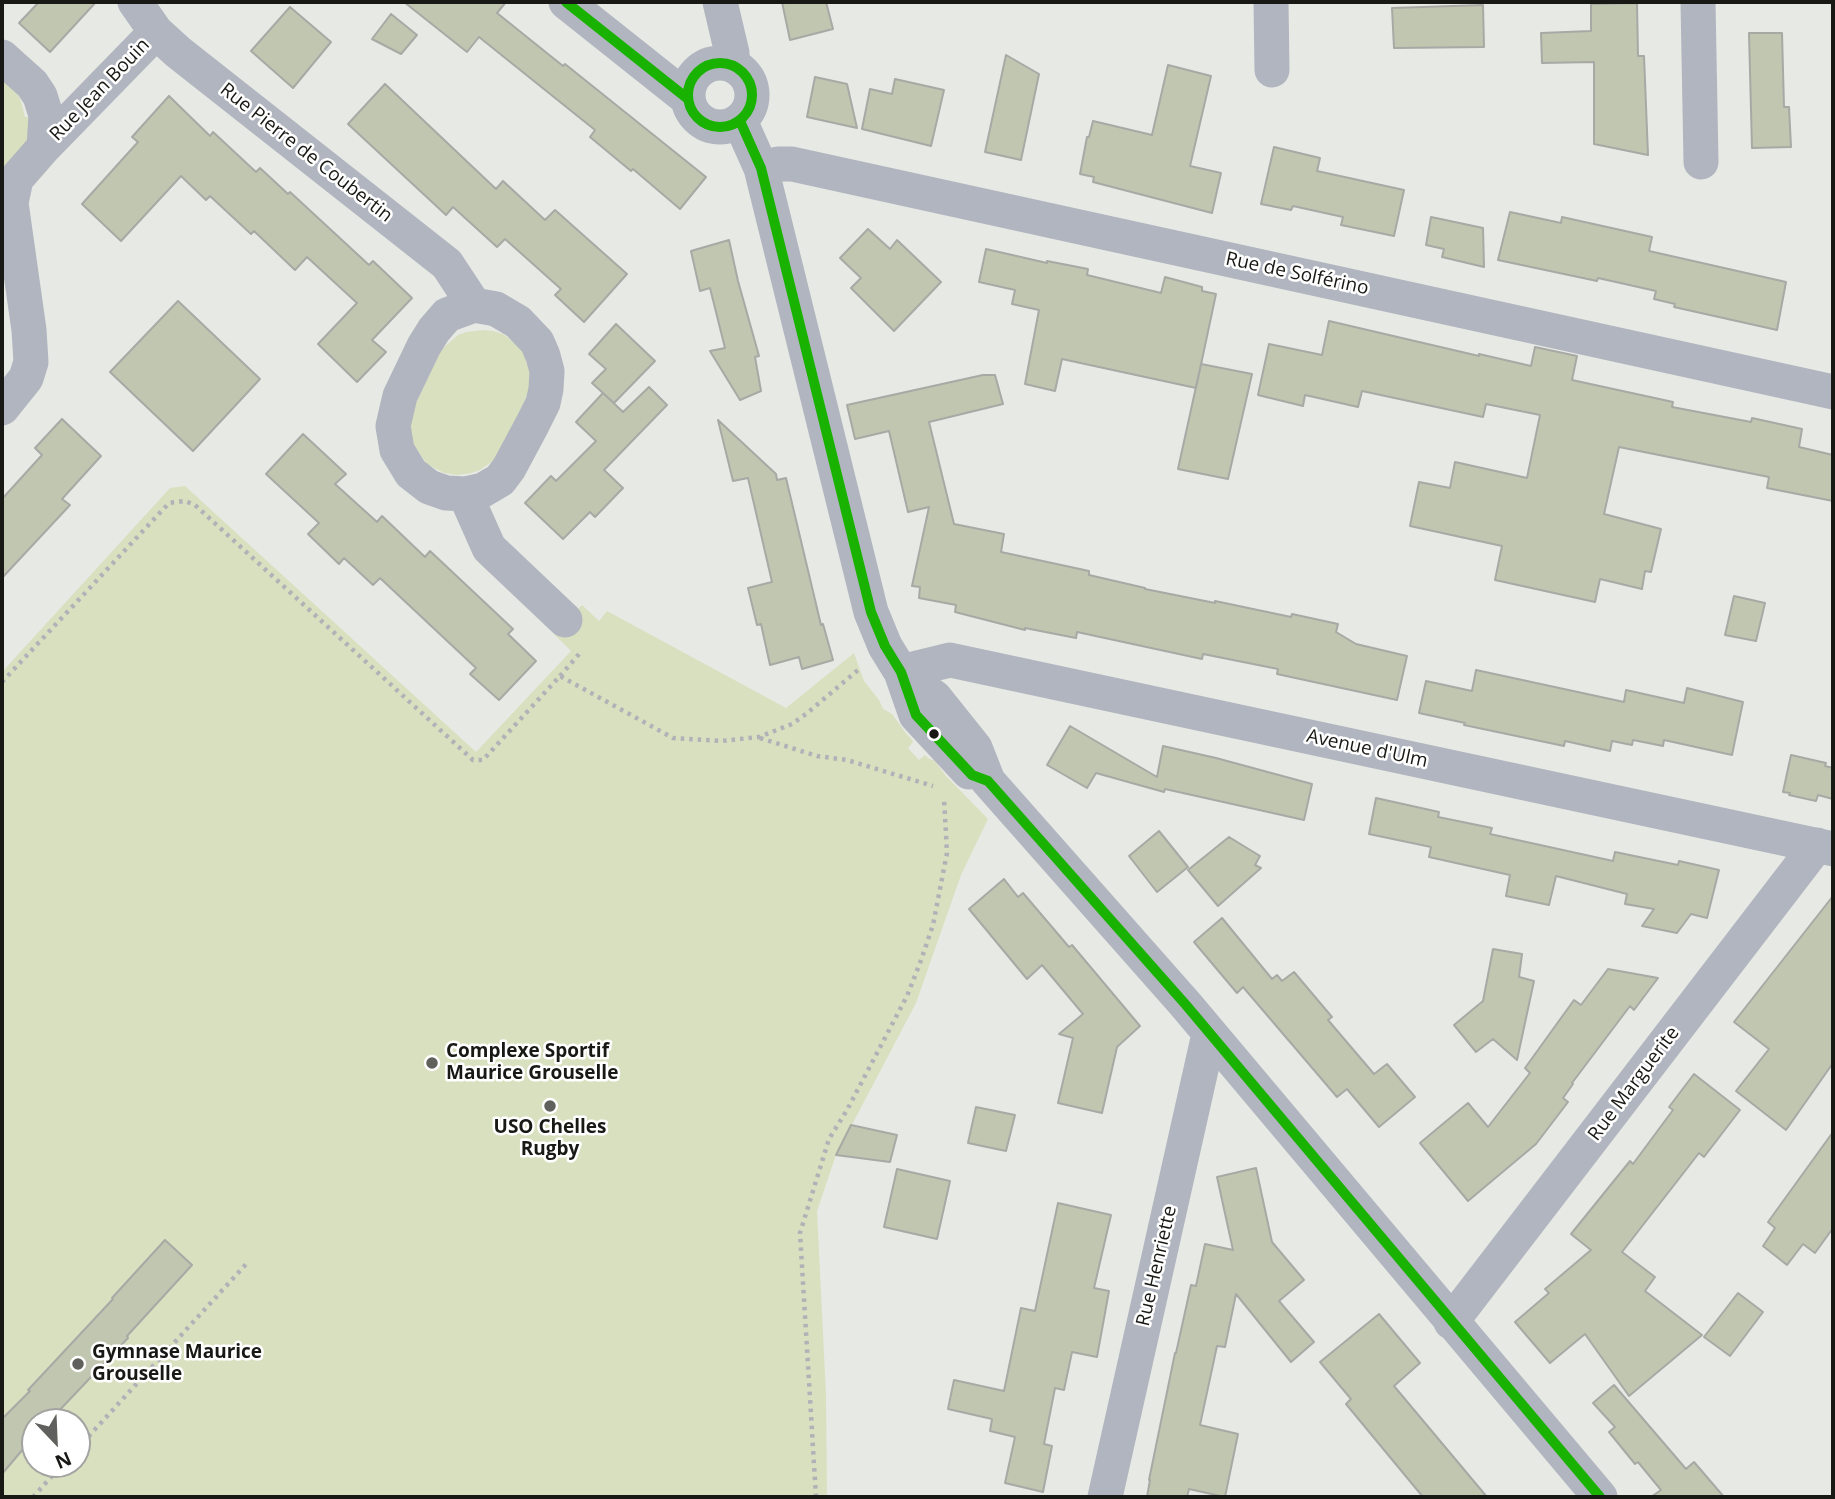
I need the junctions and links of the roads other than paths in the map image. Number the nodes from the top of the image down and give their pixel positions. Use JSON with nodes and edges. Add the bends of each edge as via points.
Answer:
{"nodes":[{"id":1,"x":135,"y":2,"type":"edge"},
{"id":2,"x":566,"y":2,"type":"edge"},
{"id":3,"x":720,"y":2,"type":"edge"},
{"id":4,"x":1271,"y":2,"type":"edge"},
{"id":5,"x":1698,"y":2,"type":"edge"},
{"id":6,"x":156,"y":32,"type":"junction"},
{"id":7,"x":2,"y":57,"type":"edge"},
{"id":8,"x":732,"y":65,"type":"junction"},
{"id":9,"x":1272,"y":70,"type":"dead end"},
{"id":10,"x":688,"y":99,"type":"junction"},
{"id":11,"x":740,"y":121,"type":"junction"},
{"id":12,"x":44,"y":148,"type":"junction"},
{"id":13,"x":1701,"y":162,"type":"dead end"},
{"id":14,"x":761,"y":169,"type":"junction"},
{"id":15,"x":9,"y":182,"type":"edge"},
{"id":16,"x":474,"y":305,"type":"junction"},
{"id":17,"x":1833,"y":392,"type":"edge"},
{"id":18,"x":2,"y":408,"type":"edge"},
{"id":19,"x":465,"y":494,"type":"junction"},
{"id":20,"x":565,"y":620,"type":"dead end"},
{"id":21,"x":901,"y":672,"type":"junction"},
{"id":22,"x":1820,"y":846,"type":"edge"},
{"id":23,"x":1209,"y":1034,"type":"junction"},
{"id":24,"x":1451,"y":1322,"type":"junction"},
{"id":25,"x":1105,"y":1497,"type":"edge"},
{"id":26,"x":1600,"y":1497,"type":"edge"}],
"edges":[{"from":1,"to":6,"type":"street","name":"Rue Pierre de Coubertin"},
{"from":2,"to":10,"type":"street"},
{"from":3,"to":8,"type":"street"},
{"from":4,"to":9,"type":"street"},
{"from":5,"to":13,"type":"street"},
{"from":6,"to":12,"type":"street","name":"Rue Jean Bouin"},
{"from":6,"to":16,"type":"street","name":"Rue Pierre de Coubertin","via":[[447,264]]},
{"from":7,"to":12,"type":"street","name":"Rue Jean Bouin","via":[[40,96],[46,115]]},
{"from":8,"to":10,"type":"street","via":[[721,63],[701,70],[693,78]]},
{"from":8,"to":11,"type":"street","via":[[747,77],[753,96]]},
{"from":10,"to":11,"type":"street","via":[[696,117],[712,127]]},
{"from":11,"to":14,"type":"street"},
{"from":12,"to":15,"type":"street","name":"Rue Jean Bouin"},
{"from":14,"to":17,"type":"street","name":"Rue de Solférino","via":[[792,164]]},
{"from":14,"to":21,"type":"street","via":[[871,612]]},
{"from":15,"to":18,"type":"street","name":"Rue Jean Bouin","via":[[31,362],[26,378]]},
{"from":16,"to":19,"type":"street","via":[[496,309],[518,322],[537,342],[547,371],[542,403],[509,468],[500,480]]},
{"from":16,"to":19,"type":"street","via":[[447,315],[433,330],[400,396],[393,426],[397,450],[411,473],[429,487]]},
{"from":19,"to":20,"type":"street","via":[[489,548]]},
{"from":21,"to":22,"type":"street","name":"Avenue d'Ulm","via":[[950,660]]},
{"from":21,"to":23,"type":"street","via":[[916,715],[972,775],[988,781]]},
{"from":22,"to":24,"type":"street","name":"Rue Marguerite"},
{"from":23,"to":24,"type":"street"},
{"from":23,"to":25,"type":"street","name":"Rue Henriette"},
{"from":24,"to":26,"type":"street"}]}
